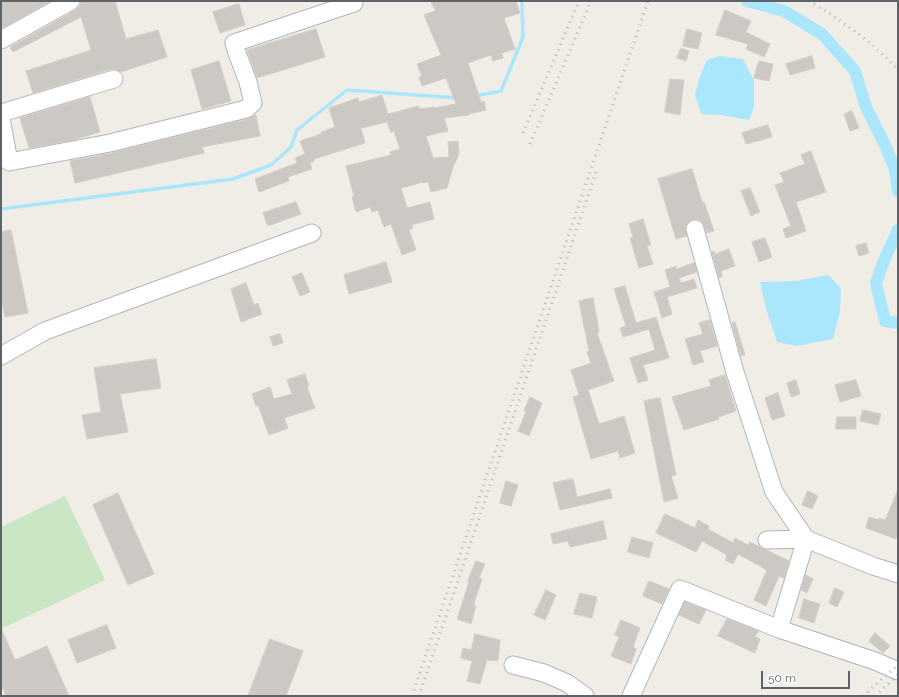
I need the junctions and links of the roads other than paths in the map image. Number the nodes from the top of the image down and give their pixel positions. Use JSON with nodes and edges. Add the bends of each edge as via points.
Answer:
{"nodes":[{"id":1,"x":71,"y":1,"type":"edge"},
{"id":2,"x":354,"y":3,"type":"dead end"},
{"id":3,"x":1,"y":40,"type":"edge"},
{"id":4,"x":114,"y":80,"type":"dead end"},
{"id":5,"x":1,"y":113,"type":"edge"},
{"id":6,"x":1,"y":118,"type":"edge"},
{"id":7,"x":695,"y":229,"type":"dead end"},
{"id":8,"x":312,"y":233,"type":"dead end"},
{"id":9,"x":1,"y":356,"type":"edge"},
{"id":10,"x":806,"y":539,"type":"junction"},
{"id":11,"x":767,"y":540,"type":"dead end"},
{"id":12,"x":898,"y":574,"type":"edge"},
{"id":13,"x":778,"y":629,"type":"junction"},
{"id":14,"x":513,"y":665,"type":"dead end"},
{"id":15,"x":898,"y":671,"type":"edge"},
{"id":16,"x":585,"y":696,"type":"edge"},
{"id":17,"x":631,"y":696,"type":"edge"}],
"edges":[{"from":1,"to":3,"type":"street"},
{"from":2,"to":6,"type":"street","via":[[234,43],[253,103],[246,109],[110,143],[9,162]]},
{"from":4,"to":5,"type":"street"},
{"from":7,"to":10,"type":"street","via":[[735,372],[774,492]]},
{"from":8,"to":9,"type":"street","via":[[45,331]]},
{"from":10,"to":11,"type":"street"},
{"from":10,"to":12,"type":"street"},
{"from":10,"to":13,"type":"street"},
{"from":13,"to":15,"type":"street"},
{"from":13,"to":17,"type":"street","via":[[680,589]]},
{"from":14,"to":16,"type":"street","via":[[544,673],[567,683]]}]}
